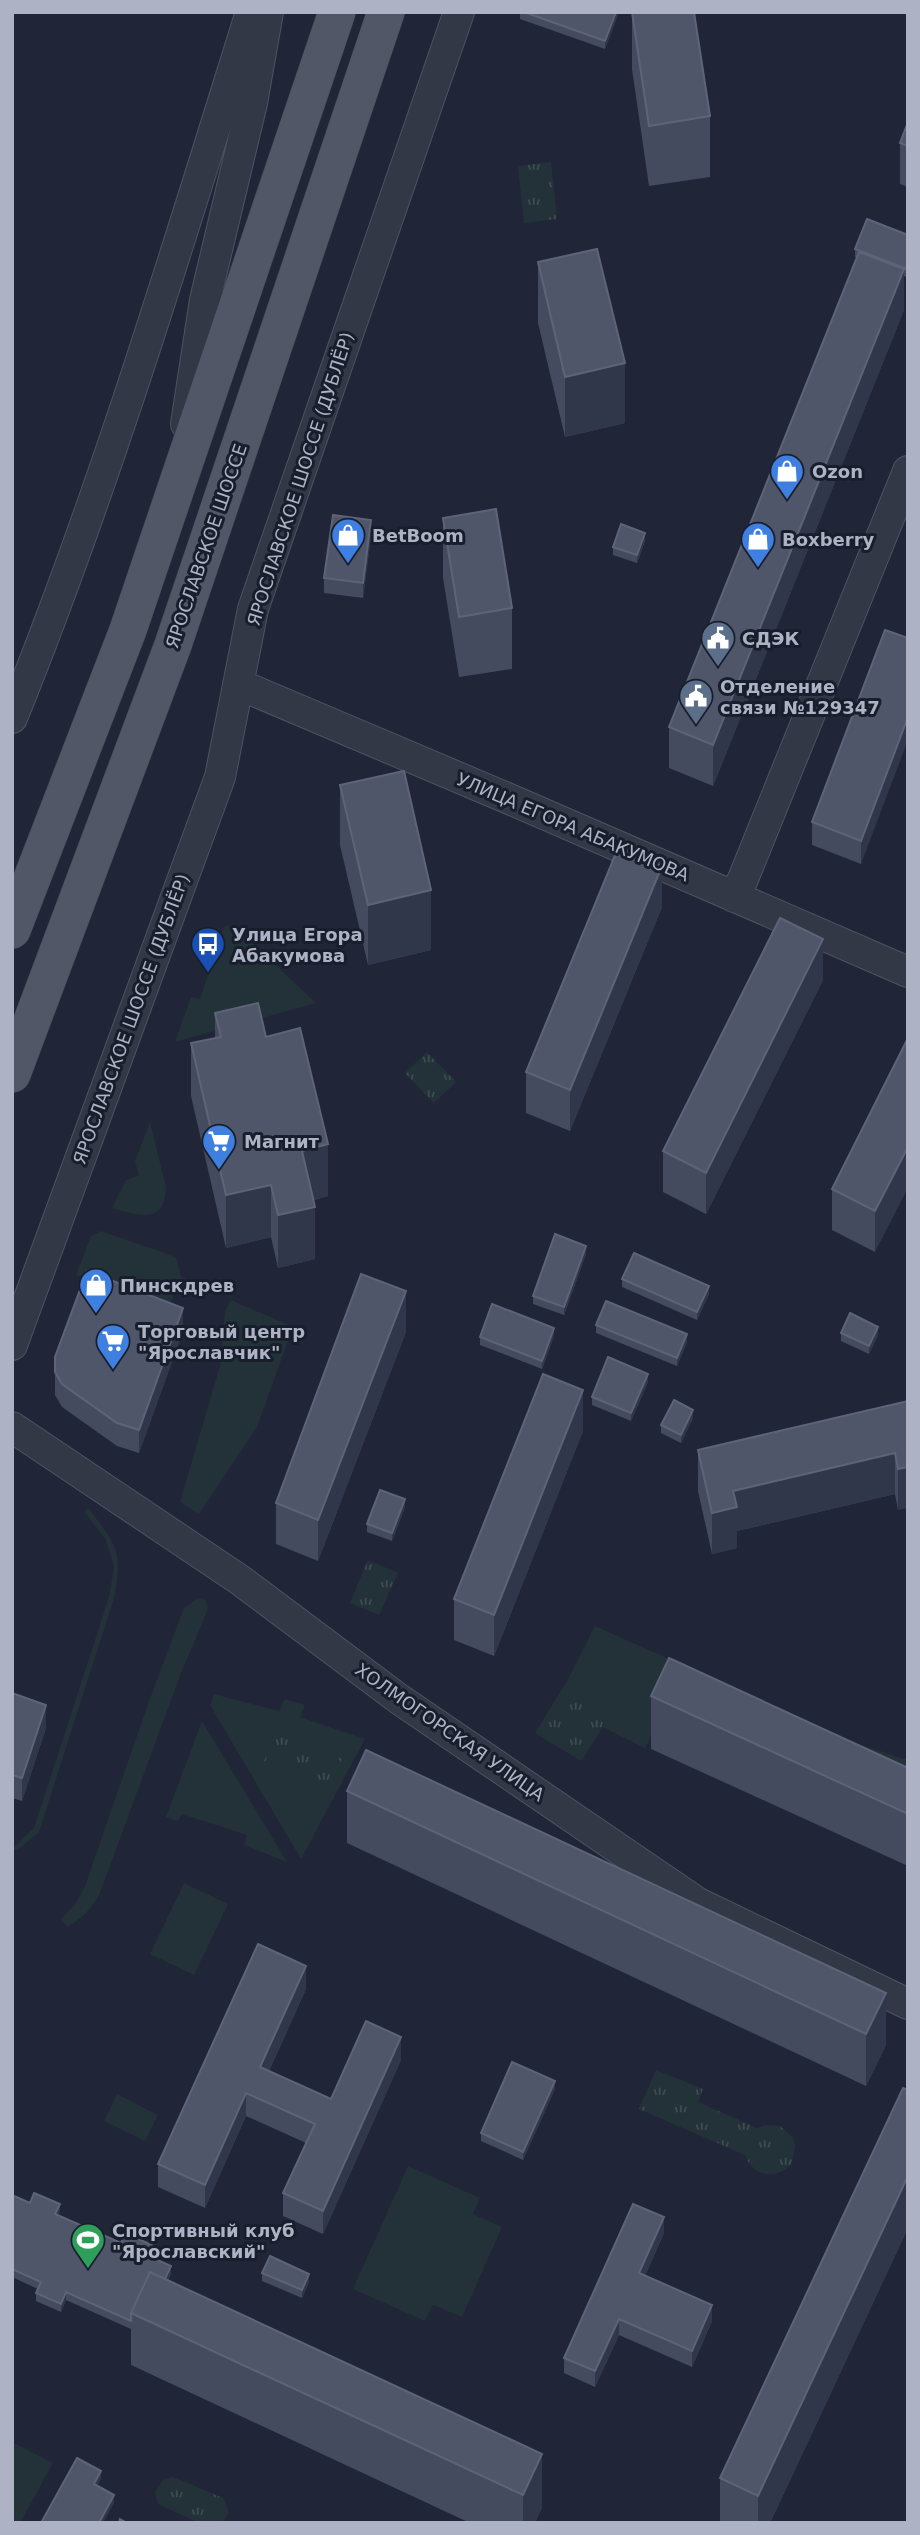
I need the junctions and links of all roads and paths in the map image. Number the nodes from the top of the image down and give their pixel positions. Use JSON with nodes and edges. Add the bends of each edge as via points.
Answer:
{"nodes":[{"id":1,"x":251,"y":12,"type":"edge"},
{"id":2,"x":268,"y":12,"type":"edge"},
{"id":3,"x":337,"y":12,"type":"edge"},
{"id":4,"x":386,"y":12,"type":"edge"},
{"id":5,"x":459,"y":12,"type":"edge"},
{"id":6,"x":908,"y":471,"type":"edge"},
{"id":7,"x":176,"y":486,"type":"junction"},
{"id":8,"x":238,"y":684,"type":"junction"},
{"id":9,"x":12,"y":718,"type":"edge"},
{"id":10,"x":734,"y":897,"type":"junction"},
{"id":11,"x":12,"y":930,"type":"edge"},
{"id":12,"x":908,"y":972,"type":"edge"},
{"id":13,"x":12,"y":1074,"type":"edge"},
{"id":14,"x":12,"y":1345,"type":"edge"},
{"id":15,"x":12,"y":1427,"type":"edge"},
{"id":16,"x":908,"y":2004,"type":"edge"}],
"edges":[{"from":1,"to":9,"type":"street","via":[[58,605]]},
{"from":2,"to":7,"type":"street","via":[[252,103],[205,300]]},
{"from":3,"to":7,"type":"main road"},
{"from":4,"to":13,"type":"main road","name":"ЯРОСЛАВСКОЕ ШОССЕ","via":[[173,645]]},
{"from":5,"to":8,"type":"street","name":"ЯРОСЛАВСКОЕ ШОССЕ (ДУБЛЁР)","via":[[253,609]]},
{"from":6,"to":10,"type":"street"},
{"from":7,"to":11,"type":"main road","via":[[128,630]]},
{"from":8,"to":10,"type":"street","name":"УЛИЦА ЕГОРА АБАКУМОВА"},
{"from":8,"to":14,"type":"street","name":"ЯРОСЛАВСКОЕ ШОССЕ (ДУБЛЁР)","via":[[220,777]]},
{"from":10,"to":12,"type":"street","name":"УЛИЦА ЕГОРА АБАКУМОВА"},
{"from":15,"to":16,"type":"street","name":"ХОЛМОГОРСКАЯ УЛИЦА","via":[[240,1580],[399,1699],[698,1903]]}]}
